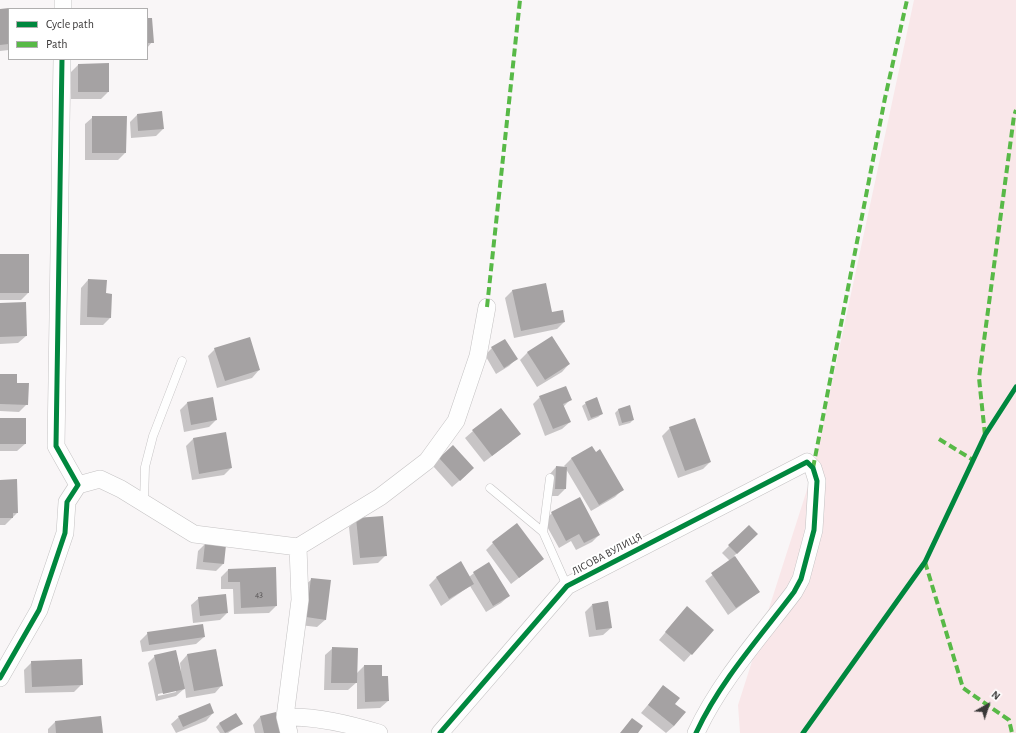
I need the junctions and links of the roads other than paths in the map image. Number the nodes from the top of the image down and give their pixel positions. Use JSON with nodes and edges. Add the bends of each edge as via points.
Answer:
{"nodes":[{"id":1,"x":62,"y":60,"type":"edge"},
{"id":2,"x":487,"y":307,"type":"dead end"},
{"id":3,"x":182,"y":361,"type":"dead end"},
{"id":4,"x":550,"y":478,"type":"dead end"},
{"id":5,"x":78,"y":485,"type":"junction"},
{"id":6,"x":490,"y":488,"type":"dead end"},
{"id":7,"x":144,"y":503,"type":"junction"},
{"id":8,"x":543,"y":532,"type":"junction"},
{"id":9,"x":298,"y":547,"type":"junction"},
{"id":10,"x":567,"y":586,"type":"junction"},
{"id":11,"x":0,"y":678,"type":"edge"},
{"id":12,"x":287,"y":725,"type":"edge"},
{"id":13,"x":380,"y":733,"type":"edge"},
{"id":14,"x":440,"y":733,"type":"edge"},
{"id":15,"x":696,"y":733,"type":"edge"}],
"edges":[{"from":1,"to":5,"type":"street","via":[[56,446]]},
{"from":2,"to":9,"type":"street","via":[[478,356],[456,421],[427,461],[380,497]]},
{"from":3,"to":7,"type":"lane","via":[[153,436],[145,467]]},
{"from":4,"to":8,"type":"lane"},
{"from":5,"to":7,"type":"street","via":[[100,479]]},
{"from":5,"to":11,"type":"street","via":[[67,502],[65,533],[38,610]]},
{"from":6,"to":8,"type":"lane"},
{"from":7,"to":9,"type":"street","via":[[194,534]]},
{"from":8,"to":10,"type":"lane"},
{"from":9,"to":12,"type":"street","via":[[300,600]]},
{"from":10,"to":14,"type":"street","name":"ЛІСОВА ВУЛИЦЯ"},
{"from":10,"to":15,"type":"street","name":"ЛІСОВА ВУЛИЦЯ","via":[[807,462],[813,468],[817,481],[814,530],[801,578],[794,592],[735,669]]},
{"from":12,"to":13,"type":"street","via":[[303,716]]}]}
